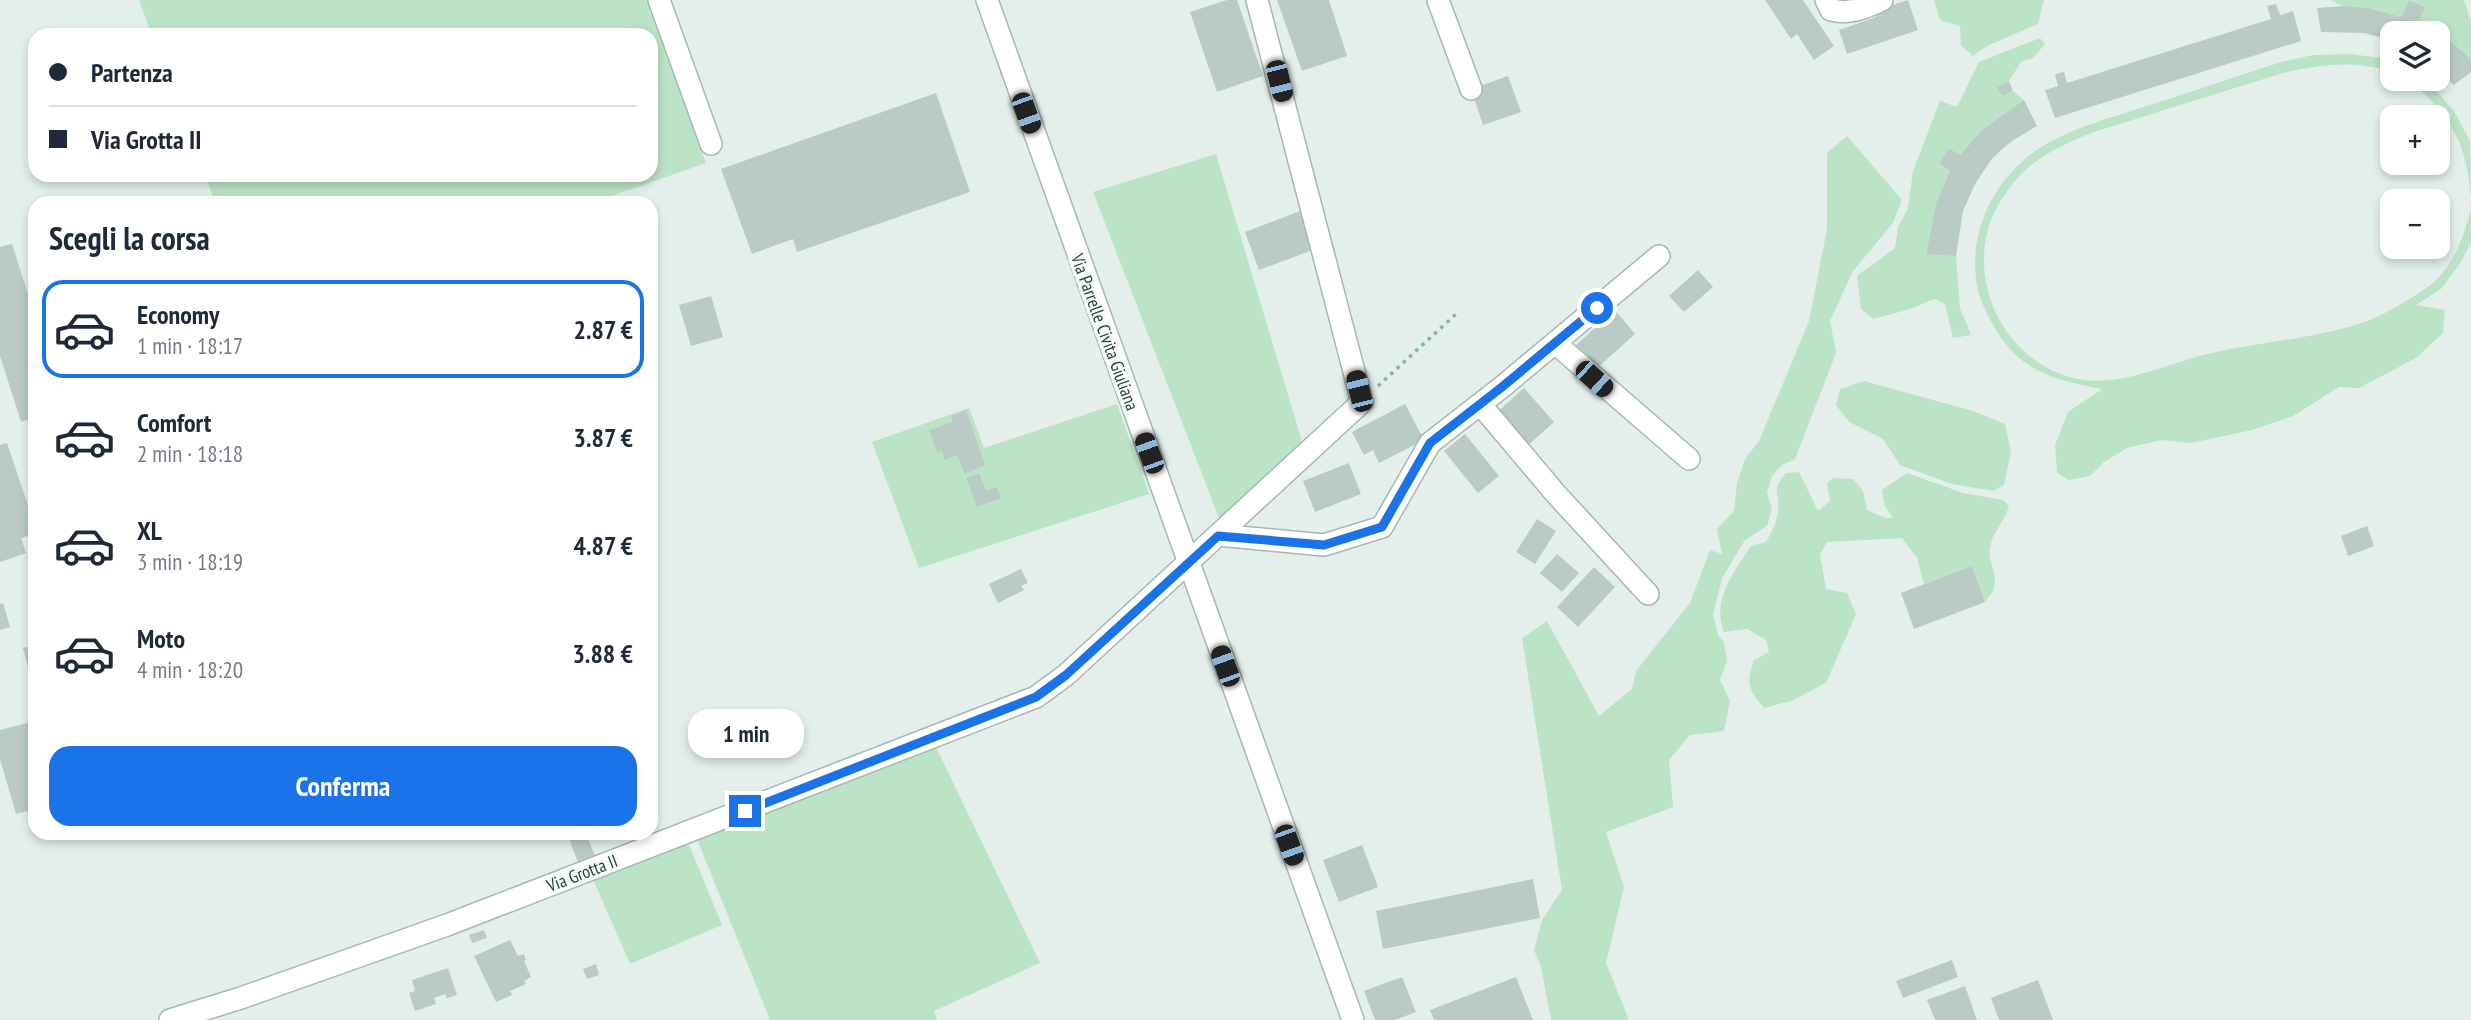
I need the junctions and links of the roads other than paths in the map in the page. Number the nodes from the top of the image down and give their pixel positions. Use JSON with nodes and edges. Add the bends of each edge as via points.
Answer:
{"nodes":[{"id":1,"x":659,"y":0,"type":"edge"},
{"id":2,"x":987,"y":0,"type":"edge"},
{"id":3,"x":1257,"y":0,"type":"edge"},
{"id":4,"x":1438,"y":0,"type":"edge"},
{"id":5,"x":1826,"y":0,"type":"edge"},
{"id":6,"x":1882,"y":0,"type":"edge"},
{"id":7,"x":1471,"y":89,"type":"dead end"},
{"id":8,"x":711,"y":144,"type":"dead end"},
{"id":9,"x":1659,"y":256,"type":"dead end"},
{"id":10,"x":1555,"y":343,"type":"junction"},
{"id":11,"x":1480,"y":404,"type":"junction"},
{"id":12,"x":1689,"y":459,"type":"dead end"},
{"id":13,"x":1218,"y":536,"type":"junction"},
{"id":14,"x":1188,"y":563,"type":"junction"},
{"id":15,"x":1648,"y":594,"type":"dead end"},
{"id":16,"x":170,"y":1020,"type":"edge"},
{"id":17,"x":1353,"y":1020,"type":"edge"}],
"edges":[{"from":1,"to":8,"type":"street"},
{"from":2,"to":14,"type":"street","name":"Via Parrelle Civita Giuliana"},
{"from":3,"to":13,"type":"street","name":"Via Grotta II","via":[[1362,402]]},
{"from":4,"to":7,"type":"street"},
{"from":5,"to":6,"type":"street","via":[[1831,10],[1843,13]]},
{"from":9,"to":10,"type":"street"},
{"from":10,"to":11,"type":"street"},
{"from":10,"to":12,"type":"street"},
{"from":11,"to":13,"type":"street","via":[[1430,443],[1382,527],[1324,545]]},
{"from":11,"to":15,"type":"street"},
{"from":13,"to":14,"type":"street","name":"Via Grotta II"},
{"from":14,"to":16,"type":"street","name":"Via Grotta II","via":[[1036,697],[447,925]]},
{"from":14,"to":17,"type":"street","name":"Via Parrelle Civita Giuliana"}]}
